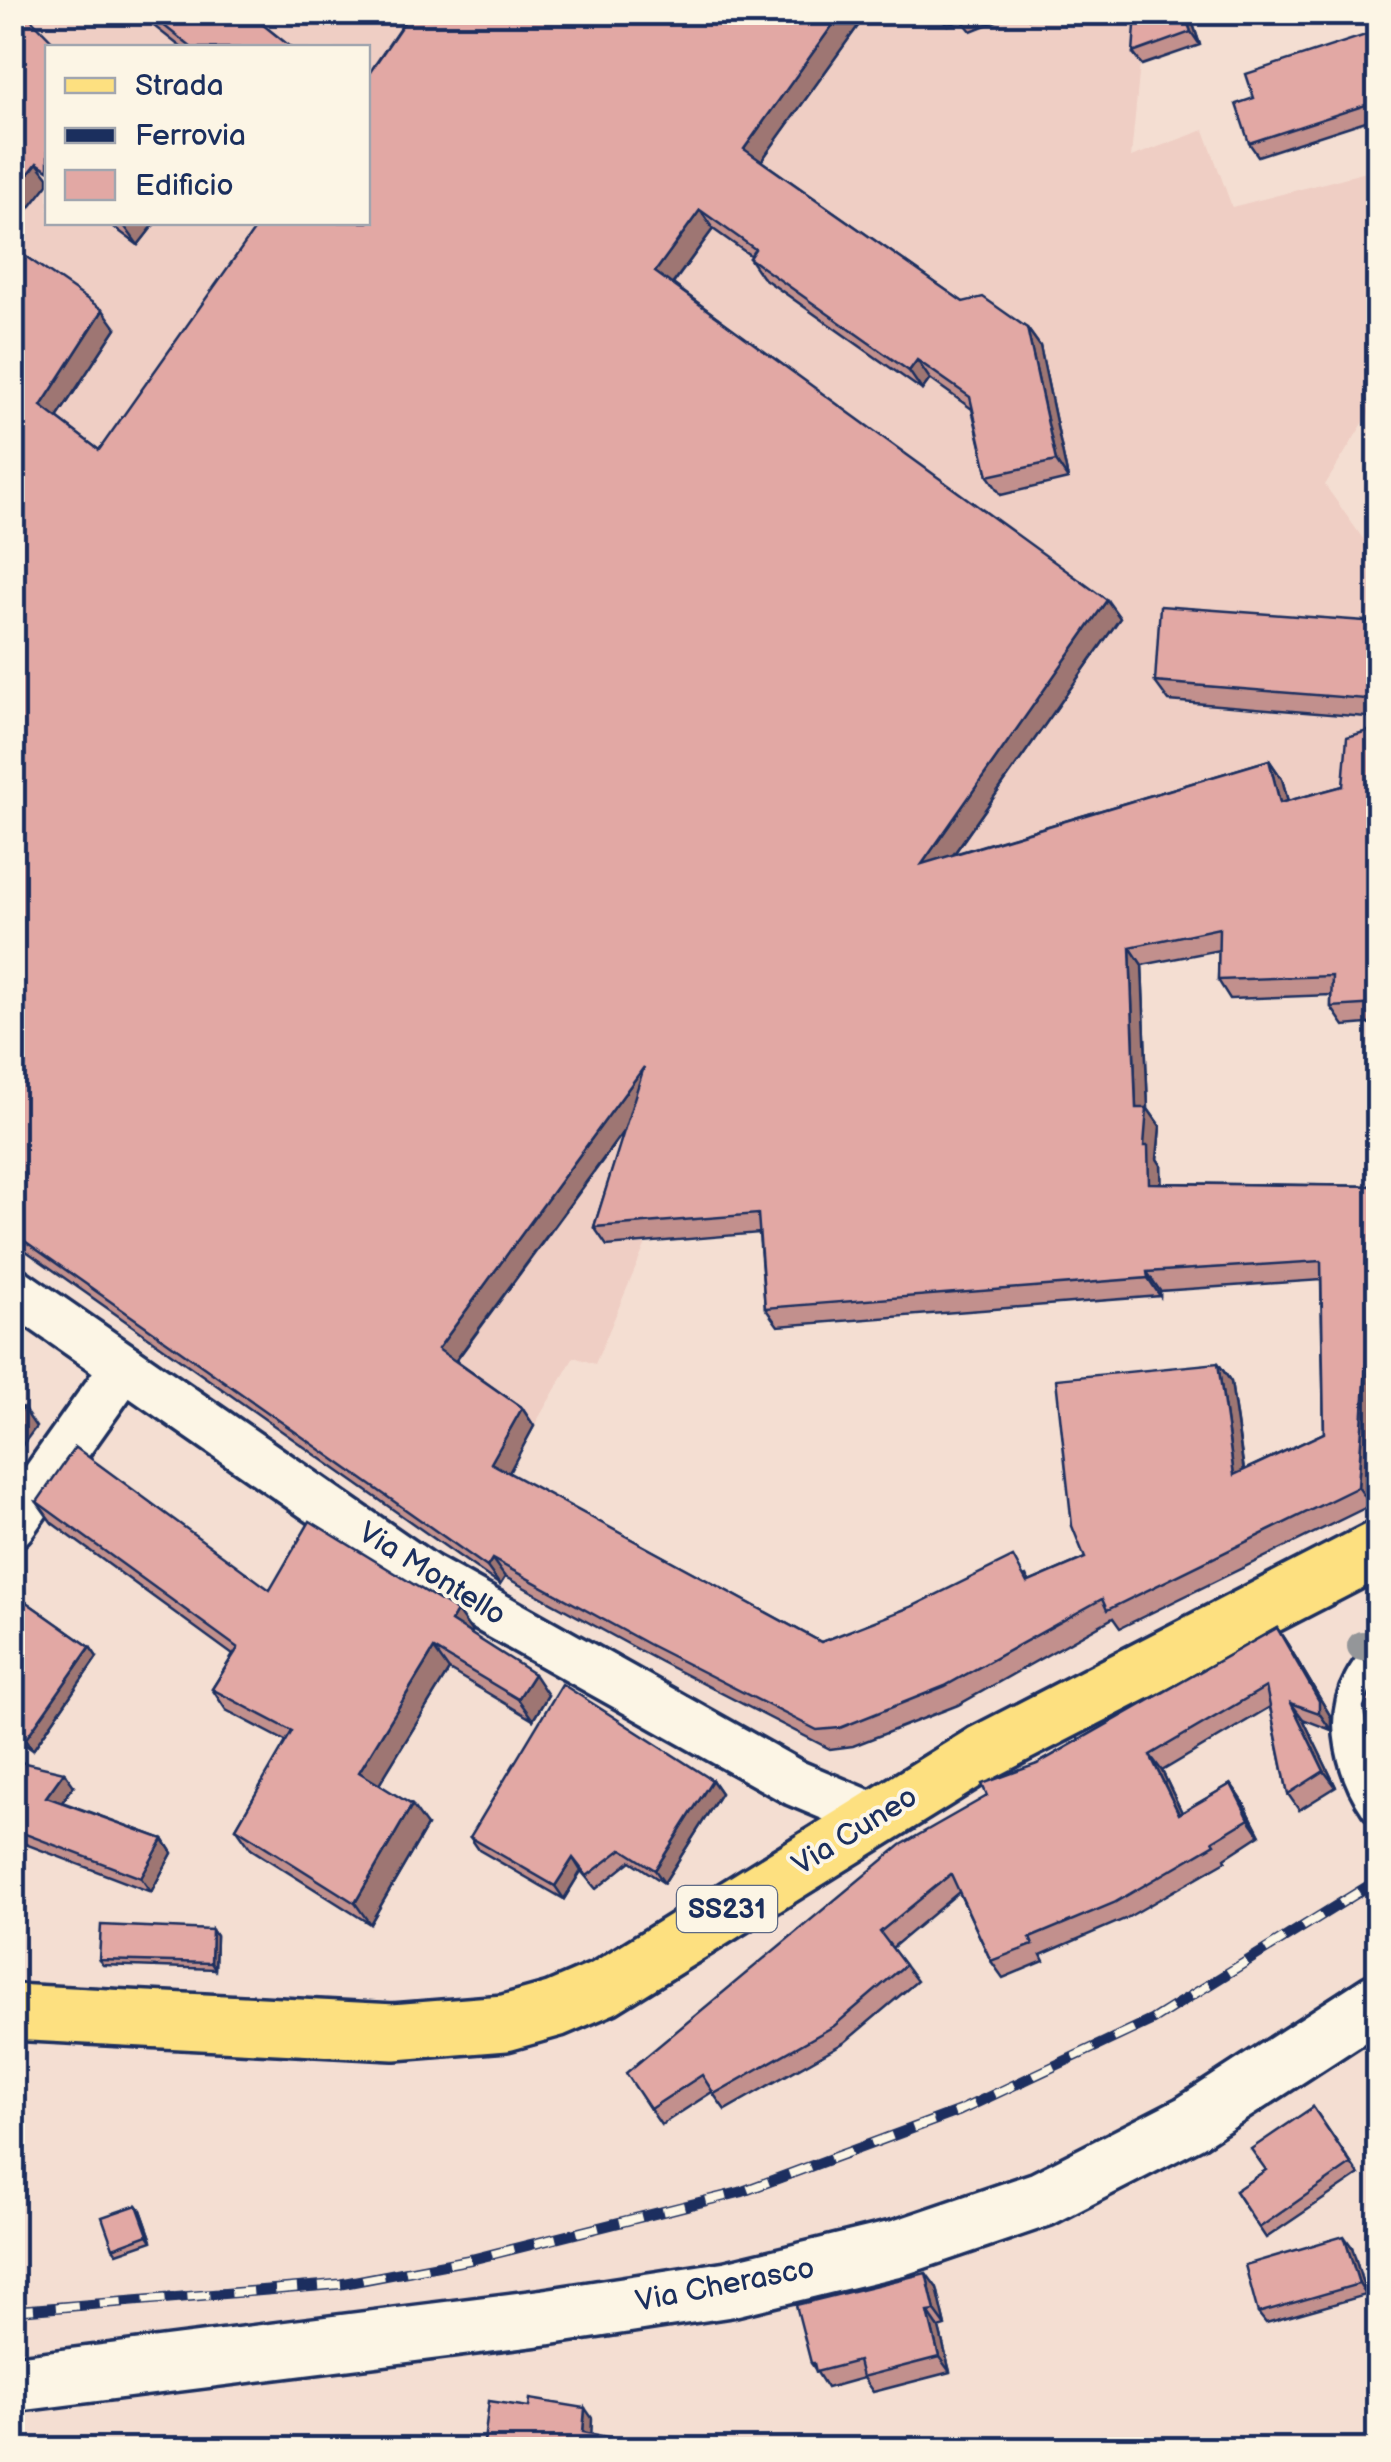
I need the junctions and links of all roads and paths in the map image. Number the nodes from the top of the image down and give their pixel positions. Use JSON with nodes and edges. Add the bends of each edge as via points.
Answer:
{"nodes":[{"id":1,"x":12,"y":1289,"type":"edge"},
{"id":2,"x":124,"y":1367,"type":"junction"},
{"id":3,"x":12,"y":1525,"type":"edge"},
{"id":4,"x":1378,"y":1549,"type":"edge"},
{"id":5,"x":1378,"y":1658,"type":"edge"},
{"id":6,"x":1374,"y":1798,"type":"edge"},
{"id":7,"x":876,"y":1817,"type":"junction"},
{"id":8,"x":1378,"y":2001,"type":"edge"},
{"id":9,"x":12,"y":2012,"type":"edge"},
{"id":10,"x":12,"y":2384,"type":"edge"}],
"edges":[{"from":1,"to":2,"type":"street","name":"Via Montello"},
{"from":2,"to":3,"type":"street"},
{"from":2,"to":7,"type":"street","name":"Via Montello","via":[[426,1576],[795,1783]]},
{"from":4,"to":7,"type":"main road","name":"Via Cuneo","number":"SS231","via":[[982,1752]]},
{"from":5,"to":6,"type":"street","via":[[1358,1687],[1353,1719],[1354,1755]]},
{"from":7,"to":9,"type":"main road","name":"Via Cuneo","number":"SS231","via":[[604,1988],[505,2023],[394,2032]]},
{"from":8,"to":10,"type":"main road","name":"Via Cherasco","via":[[1190,2123],[1042,2198],[898,2248],[729,2289],[582,2312]]}]}
